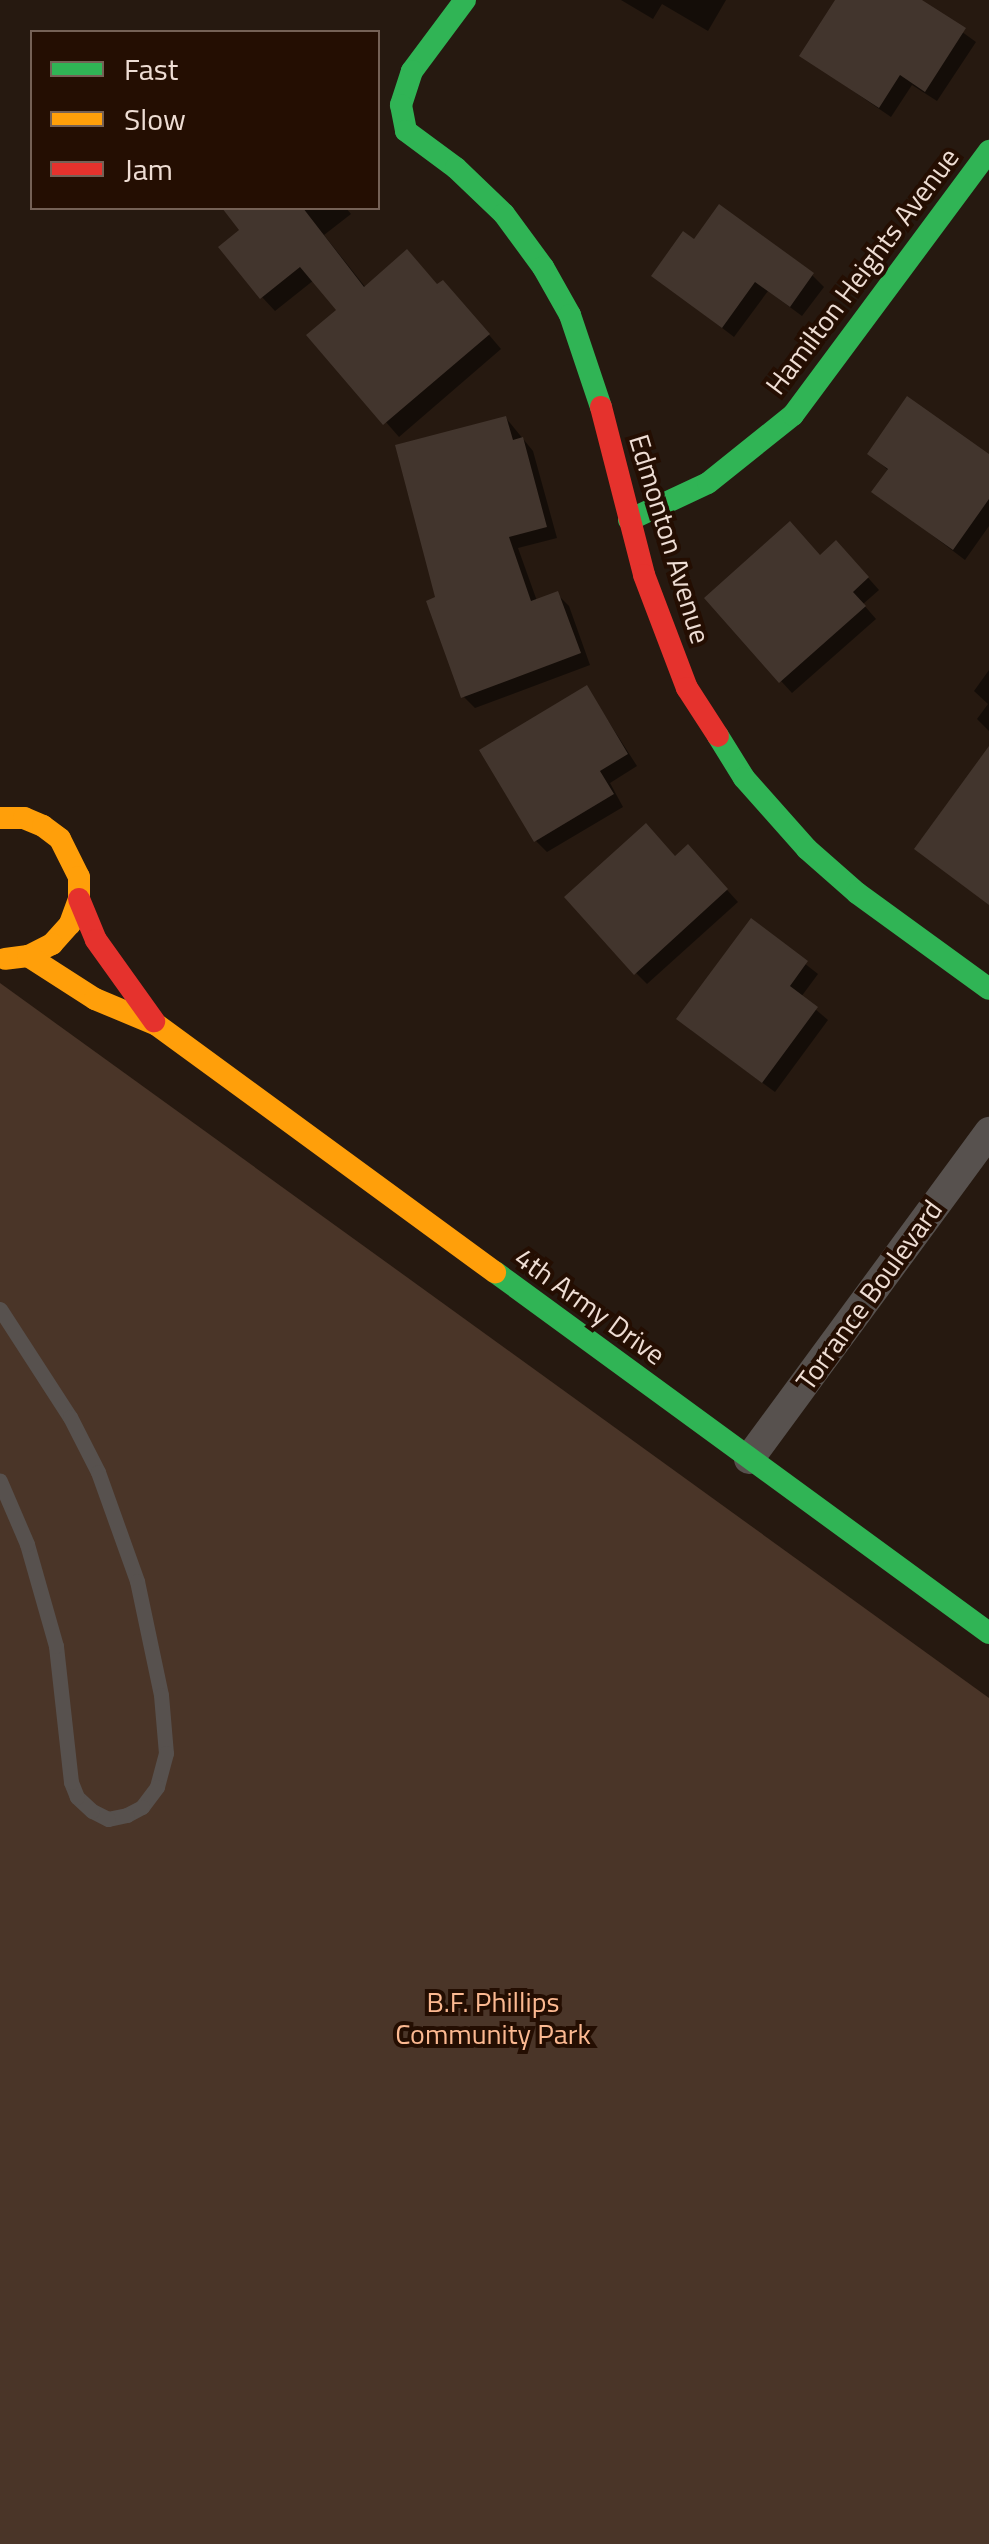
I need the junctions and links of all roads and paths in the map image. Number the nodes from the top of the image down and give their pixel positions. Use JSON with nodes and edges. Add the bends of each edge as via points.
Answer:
{"nodes":[{"id":1,"x":465,"y":0,"type":"edge"},
{"id":2,"x":989,"y":151,"type":"edge"},
{"id":3,"x":630,"y":520,"type":"junction"},
{"id":4,"x":1,"y":817,"type":"edge"},
{"id":5,"x":79,"y":898,"type":"junction"},
{"id":6,"x":16,"y":958,"type":"edge"},
{"id":7,"x":0,"y":976,"type":"edge"},
{"id":8,"x":989,"y":989,"type":"edge"},
{"id":9,"x":157,"y":1025,"type":"junction"},
{"id":10,"x":989,"y":1132,"type":"edge"},
{"id":11,"x":0,"y":1309,"type":"edge"},
{"id":12,"x":749,"y":1459,"type":"junction"},
{"id":13,"x":0,"y":1481,"type":"edge"},
{"id":14,"x":989,"y":1633,"type":"edge"}],
"edges":[{"from":1,"to":3,"type":"street","name":"Edmonton Avenue","via":[[412,72],[401,105],[406,131],[489,198],[560,295],[593,377]]},
{"from":2,"to":3,"type":"street","name":"Hamilton Heights Avenue","via":[[793,414],[708,483]]},
{"from":3,"to":8,"type":"street","name":"Edmonton Avenue","via":[[676,664],[744,778],[826,867]]},
{"from":4,"to":5,"type":"street","name":"4th Army Drive","via":[[34,822],[60,839],[79,877]]},
{"from":5,"to":6,"type":"street","via":[[70,924],[52,944]]},
{"from":5,"to":9,"type":"street","name":"4th Army Drive","via":[[96,940]]},
{"from":6,"to":7,"type":"lane"},
{"from":6,"to":9,"type":"street","name":"4th Army Drive"},
{"from":9,"to":12,"type":"street","name":"4th Army Drive"},
{"from":10,"to":12,"type":"street","name":"Torrance Boulevard"},
{"from":11,"to":13,"type":"lane","via":[[70,1416],[137,1581],[166,1753],[157,1787],[126,1816],[108,1819],[92,1811],[71,1782],[56,1646],[27,1544]]},
{"from":12,"to":14,"type":"street","name":"4th Army Drive"}]}
